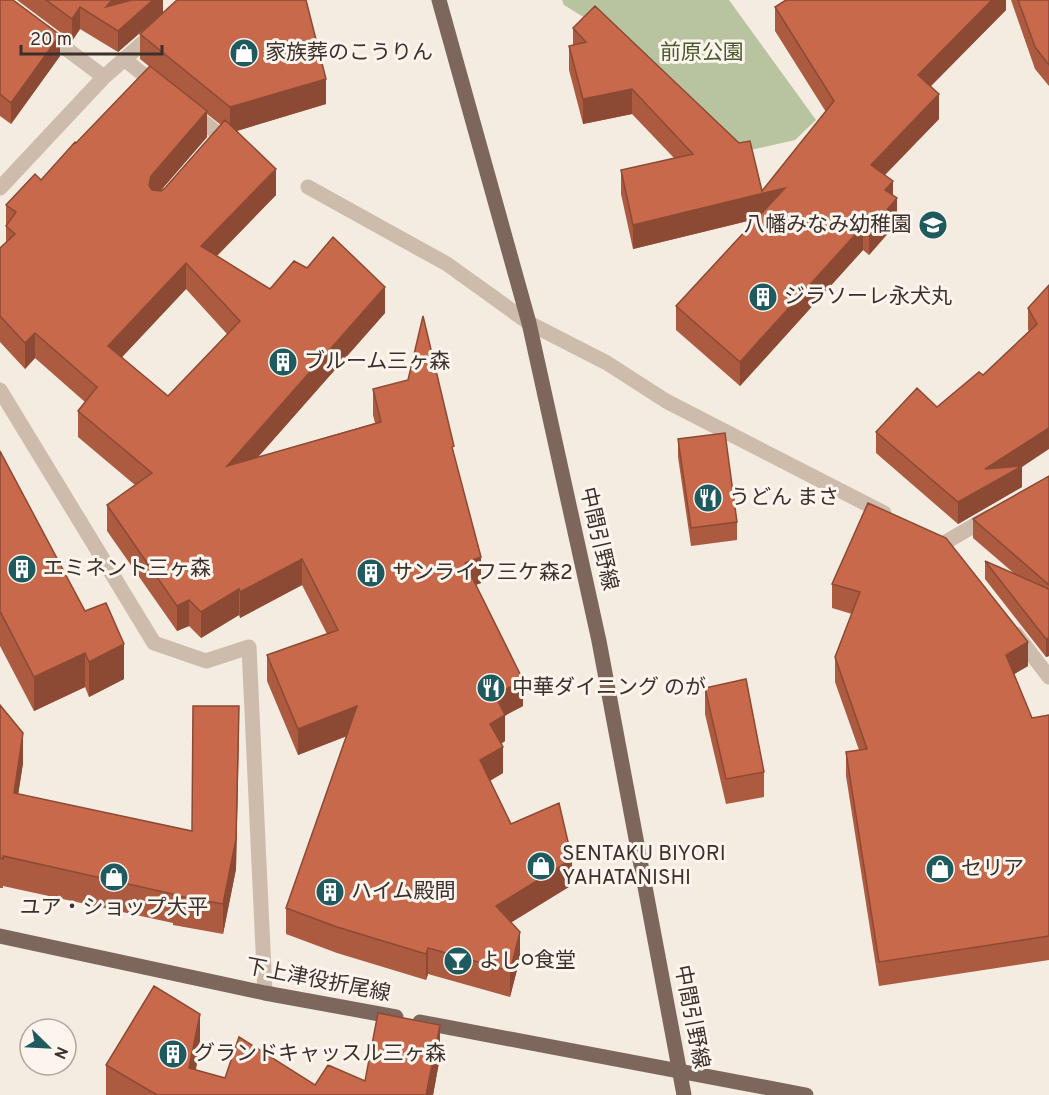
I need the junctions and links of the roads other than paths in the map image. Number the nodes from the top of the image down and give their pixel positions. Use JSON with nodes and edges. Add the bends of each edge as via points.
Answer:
{"nodes":[{"id":1,"x":439,"y":0,"type":"edge"},
{"id":2,"x":29,"y":21,"type":"edge"},
{"id":3,"x":167,"y":22,"type":"edge"},
{"id":4,"x":124,"y":59,"type":"junction"},
{"id":5,"x":104,"y":77,"type":"junction"},
{"id":6,"x":206,"y":154,"type":"edge"},
{"id":7,"x":308,"y":187,"type":"dead end"},
{"id":8,"x":0,"y":188,"type":"edge"},
{"id":9,"x":529,"y":323,"type":"junction"},
{"id":10,"x":0,"y":390,"type":"edge"},
{"id":11,"x":1001,"y":511,"type":"edge"},
{"id":12,"x":901,"y":522,"type":"edge"},
{"id":13,"x":942,"y":545,"type":"edge"},
{"id":14,"x":1006,"y":622,"type":"edge"},
{"id":15,"x":1049,"y":677,"type":"edge"},
{"id":16,"x":0,"y":936,"type":"edge"},
{"id":17,"x":265,"y":993,"type":"junction"},
{"id":18,"x":680,"y":1071,"type":"junction"},
{"id":19,"x":684,"y":1095,"type":"edge"},
{"id":20,"x":806,"y":1095,"type":"edge"}],
"edges":[{"from":1,"to":9,"type":"main road","name":"中間引野線"},
{"from":2,"to":5,"type":"street"},
{"from":3,"to":4,"type":"street"},
{"from":4,"to":5,"type":"street"},
{"from":4,"to":6,"type":"street","via":[[221,136]]},
{"from":5,"to":8,"type":"street"},
{"from":7,"to":9,"type":"street","via":[[447,264]]},
{"from":9,"to":12,"type":"street","via":[[607,363],[666,401]]},
{"from":9,"to":18,"type":"main road","name":"中間引野線","via":[[599,641]]},
{"from":10,"to":17,"type":"street","via":[[154,643],[206,661],[249,647]]},
{"from":11,"to":13,"type":"street"},
{"from":14,"to":15,"type":"street"},
{"from":16,"to":17,"type":"main road","name":"下上津役折尾線"},
{"from":17,"to":18,"type":"main road","name":"下上津役折尾線"},
{"from":18,"to":19,"type":"main road","name":"中間引野線"},
{"from":18,"to":20,"type":"main road","name":"下上津役折尾線"}]}
